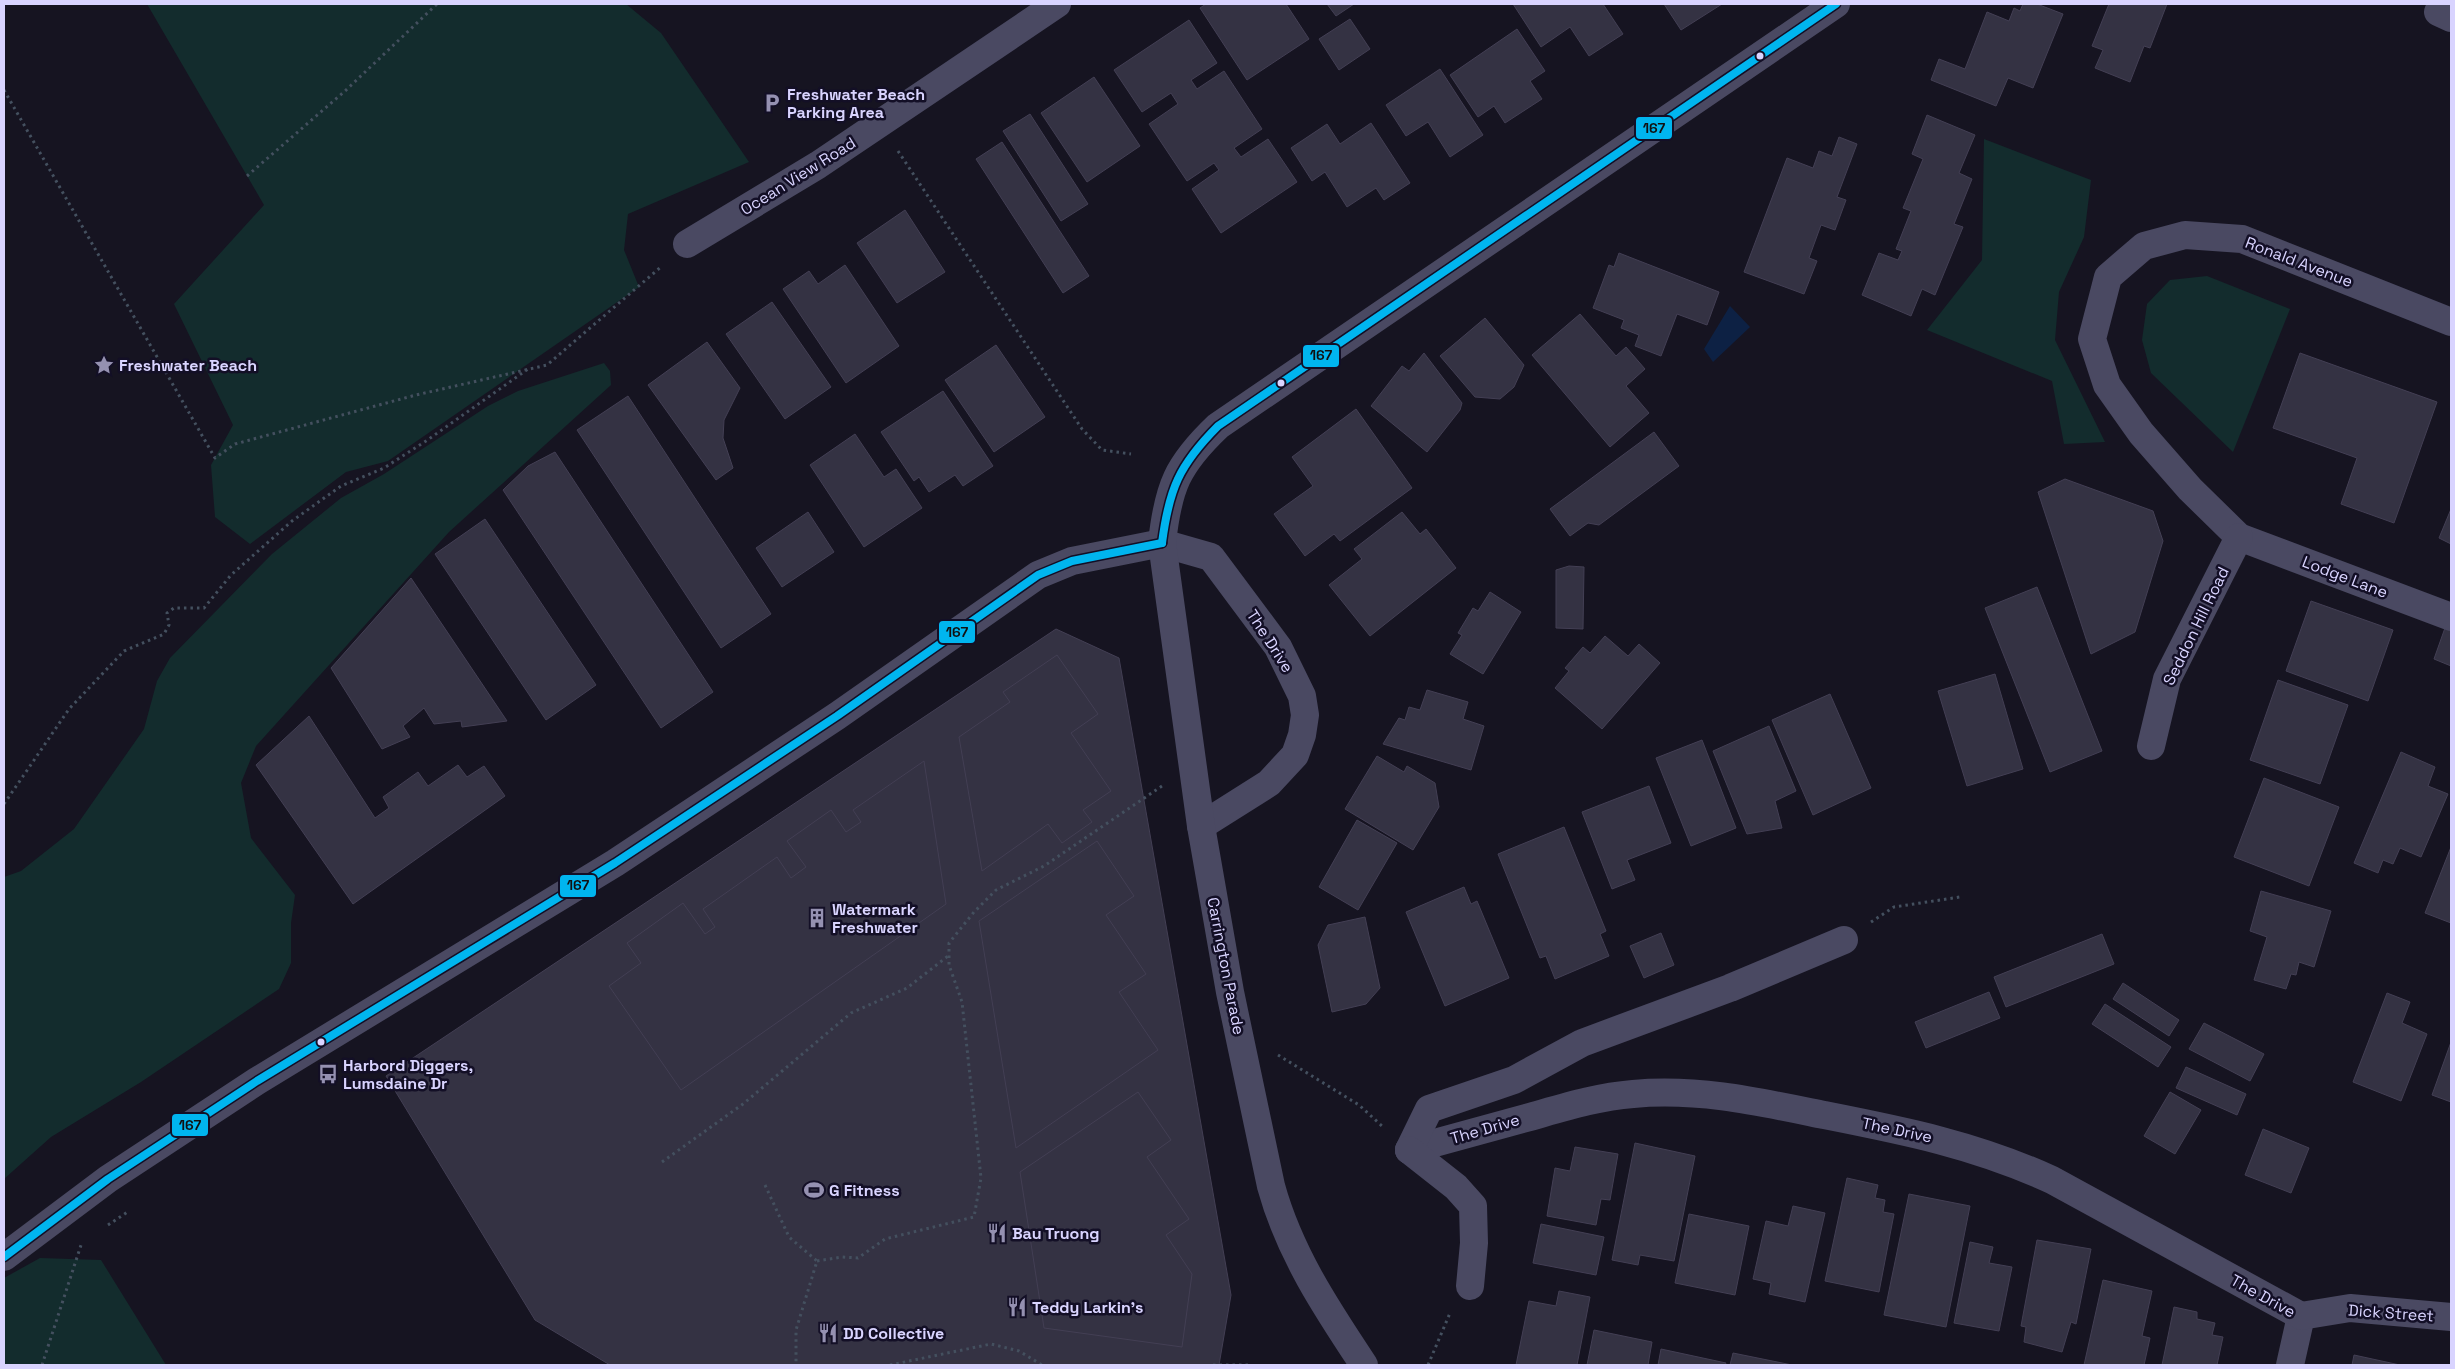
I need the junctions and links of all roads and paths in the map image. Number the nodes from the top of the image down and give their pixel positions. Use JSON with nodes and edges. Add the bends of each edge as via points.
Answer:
{"nodes":[{"id":1,"x":438,"y":4,"type":"edge"},
{"id":2,"x":1056,"y":4,"type":"edge"},
{"id":3,"x":1836,"y":4,"type":"edge"},
{"id":4,"x":4,"y":90,"type":"edge"},
{"id":5,"x":880,"y":124,"type":"junction"},
{"id":6,"x":247,"y":176,"type":"dead end"},
{"id":7,"x":687,"y":244,"type":"joint"},
{"id":8,"x":2451,"y":322,"type":"edge"},
{"id":9,"x":529,"y":368,"type":"junction"},
{"id":10,"x":1131,"y":454,"type":"dead end"},
{"id":11,"x":2239,"y":537,"type":"junction"},
{"id":12,"x":1162,"y":543,"type":"junction"},
{"id":13,"x":2451,"y":617,"type":"edge"},
{"id":14,"x":2151,"y":746,"type":"dead end"},
{"id":15,"x":1162,"y":786,"type":"dead end"},
{"id":16,"x":4,"y":804,"type":"edge"},
{"id":17,"x":1201,"y":826,"type":"junction"},
{"id":18,"x":1960,"y":897,"type":"dead end"},
{"id":19,"x":1844,"y":940,"type":"joint"},
{"id":20,"x":949,"y":955,"type":"junction"},
{"id":21,"x":1278,"y":1054,"type":"dead end"},
{"id":22,"x":1410,"y":1150,"type":"junction"},
{"id":23,"x":662,"y":1162,"type":"dead end"},
{"id":24,"x":765,"y":1184,"type":"dead end"},
{"id":25,"x":129,"y":1211,"type":"dead end"},
{"id":26,"x":106,"y":1226,"type":"dead end"},
{"id":27,"x":84,"y":1240,"type":"dead end"},
{"id":28,"x":4,"y":1258,"type":"edge"},
{"id":29,"x":817,"y":1261,"type":"junction"},
{"id":30,"x":1470,"y":1286,"type":"joint"},
{"id":31,"x":2301,"y":1316,"type":"junction"},
{"id":32,"x":2451,"y":1317,"type":"edge"},
{"id":33,"x":42,"y":1365,"type":"edge"},
{"id":34,"x":796,"y":1365,"type":"edge"},
{"id":35,"x":890,"y":1365,"type":"edge"},
{"id":36,"x":1042,"y":1365,"type":"edge"},
{"id":37,"x":1213,"y":1365,"type":"edge"},
{"id":38,"x":1250,"y":1365,"type":"edge"},
{"id":39,"x":1364,"y":1365,"type":"edge"},
{"id":40,"x":1428,"y":1365,"type":"edge"},
{"id":41,"x":2290,"y":1365,"type":"edge"}],
"edges":[{"from":1,"to":6,"type":"path"},
{"from":2,"to":5,"type":"street","name":"Ocean View Road"},
{"from":3,"to":12,"type":"street","name":"Carrington Parade","via":[[1218,426],[1194,448],[1177,476],[1166,508]]},
{"from":4,"to":9,"type":"path","via":[[215,458],[235,444]]},
{"from":5,"to":7,"type":"street","name":"Ocean View Road"},
{"from":5,"to":10,"type":"path","via":[[1082,429],[1102,450]]},
{"from":7,"to":9,"type":"path","via":[[547,364]]},
{"from":8,"to":11,"type":"street","name":"Ronald Avenue","via":[[2242,239],[2185,235],[2144,246],[2108,277],[2092,340],[2107,385],[2141,433],[2190,489]]},
{"from":9,"to":16,"type":"path","via":[[384,468],[341,486],[292,520],[231,575],[204,608],[174,608],[168,612],[169,625],[164,634],[124,651],[69,709]]},
{"from":11,"to":13,"type":"street","name":"Lodge Lane"},
{"from":11,"to":14,"type":"street","name":"Seddon Hill Road","via":[[2167,679]]},
{"from":12,"to":17,"type":"street","name":"Carrington Parade"},
{"from":12,"to":17,"type":"street","name":"The Drive","via":[[1211,557],[1278,647],[1302,696],[1305,715],[1295,755],[1284,768],[1269,783]]},
{"from":12,"to":28,"type":"street","via":[[1072,562],[1038,575],[837,716],[614,863],[257,1081],[108,1179]]},
{"from":15,"to":20,"type":"path","via":[[1044,866],[996,890],[949,943]]},
{"from":17,"to":39,"type":"street","name":"Carrington Parade","via":[[1230,992],[1280,1217],[1294,1251],[1321,1299]]},
{"from":18,"to":19,"type":"path","via":[[1894,907]]},
{"from":19,"to":22,"type":"street","via":[[1730,988],[1582,1043],[1514,1080],[1429,1109]]},
{"from":20,"to":23,"type":"path","via":[[907,988],[851,1013],[743,1104]]},
{"from":20,"to":29,"type":"path","via":[[949,965],[962,1002],[981,1178],[974,1217],[885,1239],[858,1258]]},
{"from":21,"to":22,"type":"path","via":[[1359,1105]]},
{"from":22,"to":30,"type":"street","via":[[1456,1187],[1473,1206]]},
{"from":22,"to":31,"type":"street","name":"The Drive","via":[[1589,1100],[1681,1092],[1730,1096],[1924,1135],[2014,1162]]},
{"from":24,"to":29,"type":"path","via":[[789,1237]]},
{"from":25,"to":26,"type":"path"},
{"from":27,"to":33,"type":"path"},
{"from":29,"to":34,"type":"path","via":[[796,1330]]},
{"from":30,"to":40,"type":"path","via":[[1450,1312]]},
{"from":31,"to":32,"type":"street","name":"Dick Street","via":[[2350,1308]]},
{"from":31,"to":41,"type":"street","name":"The Drive"},
{"from":35,"to":36,"type":"path","via":[[991,1344],[1020,1351]]},
{"from":37,"to":38,"type":"path"}]}
